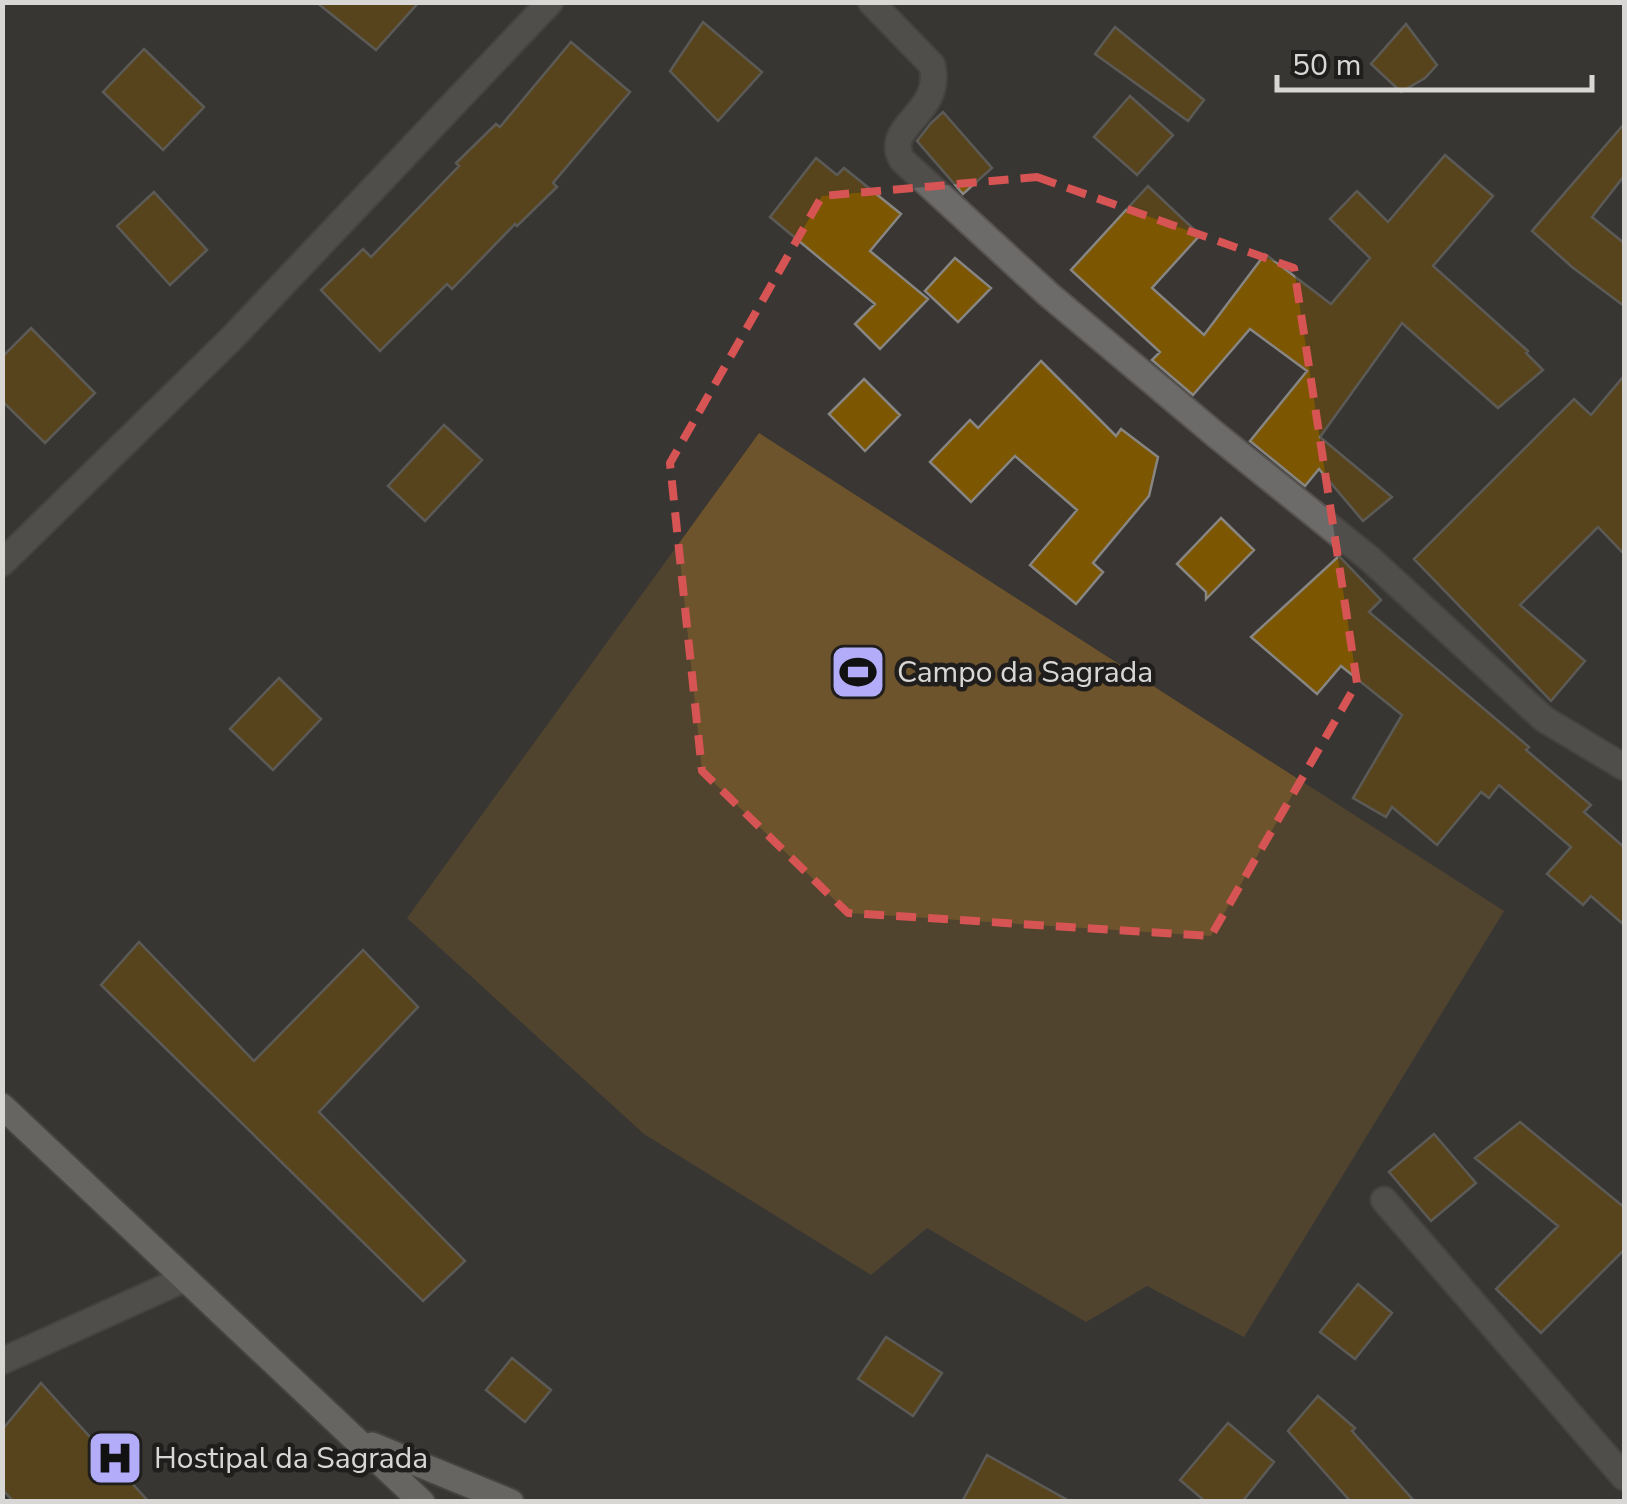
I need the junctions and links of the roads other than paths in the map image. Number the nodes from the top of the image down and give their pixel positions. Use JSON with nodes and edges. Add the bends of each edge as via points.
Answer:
{"nodes":[{"id":1,"x":550,"y":2,"type":"edge"},
{"id":2,"x":871,"y":2,"type":"edge"},
{"id":3,"x":2,"y":563,"type":"edge"},
{"id":4,"x":1624,"y":767,"type":"edge"},
{"id":5,"x":2,"y":1106,"type":"edge"},
{"id":6,"x":1384,"y":1200,"type":"dead end"},
{"id":7,"x":184,"y":1278,"type":"junction"},
{"id":8,"x":2,"y":1360,"type":"edge"},
{"id":9,"x":358,"y":1439,"type":"junction"},
{"id":10,"x":1624,"y":1477,"type":"edge"},
{"id":11,"x":422,"y":1502,"type":"edge"},
{"id":12,"x":512,"y":1502,"type":"edge"}],
"edges":[{"from":1,"to":3,"type":"street","via":[[231,339]]},
{"from":2,"to":4,"type":"street","via":[[932,65],[935,77],[926,105],[898,138],[902,160],[1048,294],[1370,559],[1544,719]]},
{"from":5,"to":7,"type":"main road"},
{"from":6,"to":10,"type":"street"},
{"from":7,"to":8,"type":"street"},
{"from":7,"to":9,"type":"main road"},
{"from":9,"to":11,"type":"main road"},
{"from":9,"to":12,"type":"main road"}]}
